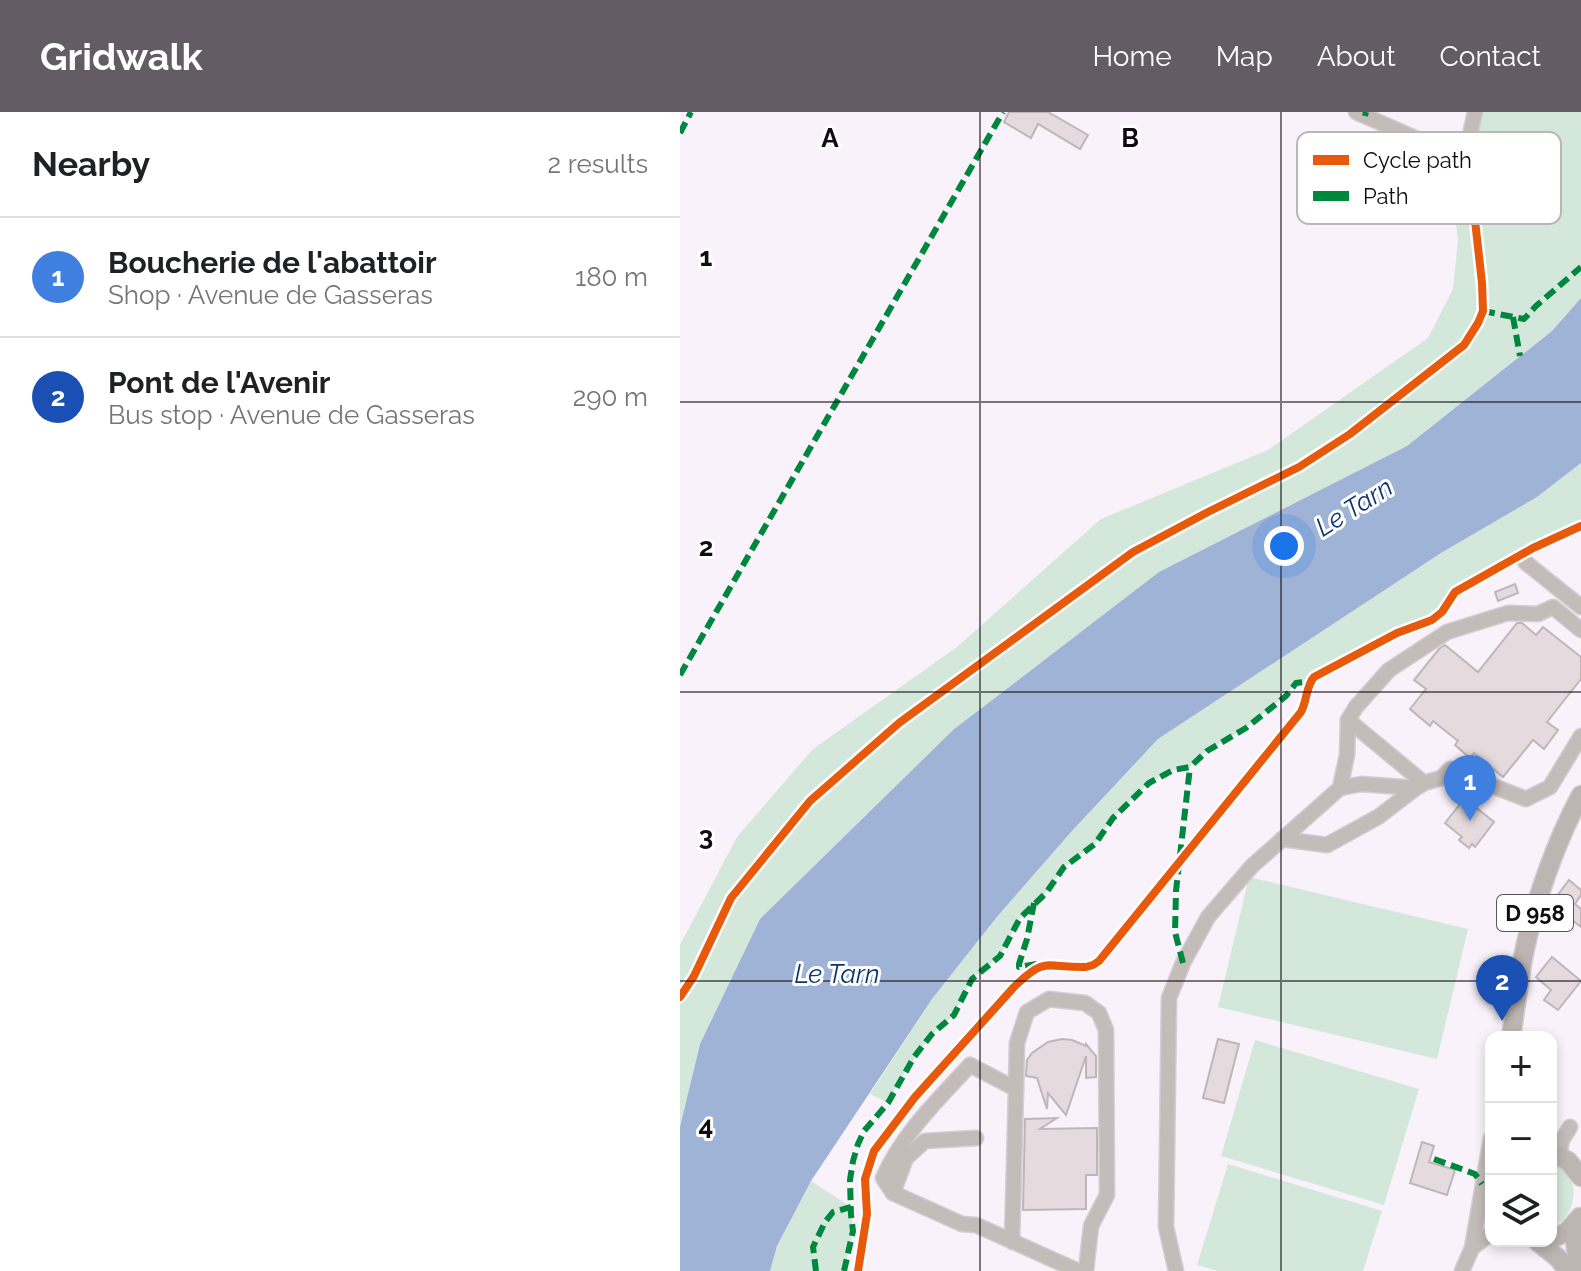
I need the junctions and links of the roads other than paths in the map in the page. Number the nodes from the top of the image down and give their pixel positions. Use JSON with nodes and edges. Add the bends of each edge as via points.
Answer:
{"nodes":[{"id":1,"x":1356,"y":112,"type":"edge"},
{"id":2,"x":1475,"y":112,"type":"edge"},
{"id":3,"x":1402,"y":132,"type":"edge"},
{"id":4,"x":1471,"y":132,"type":"edge"},
{"id":5,"x":1525,"y":562,"type":"dead end"},
{"id":6,"x":1581,"y":607,"type":"edge"},
{"id":7,"x":1581,"y":630,"type":"edge"},
{"id":8,"x":1348,"y":720,"type":"junction"},
{"id":9,"x":1581,"y":736,"type":"edge"},
{"id":10,"x":1420,"y":786,"type":"junction"},
{"id":11,"x":1340,"y":788,"type":"junction"},
{"id":12,"x":1581,"y":795,"type":"edge"},
{"id":13,"x":1282,"y":839,"type":"junction"},
{"id":14,"x":1512,"y":1031,"type":"edge"},
{"id":15,"x":1016,"y":1089,"type":"junction"},
{"id":16,"x":925,"y":1114,"type":"junction"},
{"id":17,"x":1570,"y":1127,"type":"dead end"},
{"id":18,"x":976,"y":1138,"type":"dead end"},
{"id":19,"x":925,"y":1141,"type":"junction"},
{"id":20,"x":1569,"y":1163,"type":"edge"},
{"id":21,"x":1485,"y":1173,"type":"edge"},
{"id":22,"x":893,"y":1193,"type":"junction"},
{"id":23,"x":1578,"y":1219,"type":"edge"},
{"id":24,"x":1557,"y":1236,"type":"edge"},
{"id":25,"x":1485,"y":1238,"type":"edge"},
{"id":26,"x":1012,"y":1242,"type":"junction"},
{"id":27,"x":1544,"y":1247,"type":"edge"},
{"id":28,"x":1472,"y":1248,"type":"junction"},
{"id":29,"x":1078,"y":1271,"type":"edge"},
{"id":30,"x":1086,"y":1271,"type":"edge"},
{"id":31,"x":1176,"y":1271,"type":"edge"},
{"id":32,"x":1462,"y":1271,"type":"edge"},
{"id":33,"x":1568,"y":1271,"type":"edge"},
{"id":34,"x":1579,"y":1271,"type":"edge"}],
"edges":[{"from":1,"to":3,"type":"street"},
{"from":2,"to":4,"type":"street"},
{"from":5,"to":6,"type":"street"},
{"from":7,"to":8,"type":"street","via":[[1553,607],[1538,614],[1508,613],[1447,632],[1389,670]]},
{"from":8,"to":10,"type":"street"},
{"from":8,"to":11,"type":"street"},
{"from":9,"to":10,"type":"street","via":[[1550,787],[1526,799],[1469,772],[1450,769]]},
{"from":10,"to":11,"type":"street"},
{"from":10,"to":13,"type":"street","via":[[1327,845]]},
{"from":11,"to":13,"type":"street"},
{"from":12,"to":14,"type":"main road","number":"D 958","via":[[1540,895],[1523,956]]},
{"from":13,"to":31,"type":"street","via":[[1208,917],[1169,998],[1166,1227]]},
{"from":15,"to":16,"type":"street","via":[[970,1065]]},
{"from":15,"to":26,"type":"street"},
{"from":15,"to":30,"type":"street","via":[[1017,1043],[1027,1012],[1049,999],[1085,1003],[1099,1013],[1106,1030],[1107,1195],[1091,1226]]},
{"from":16,"to":19,"type":"street"},
{"from":16,"to":22,"type":"street","via":[[883,1178]]},
{"from":17,"to":20,"type":"street","via":[[1562,1140]]},
{"from":18,"to":19,"type":"street"},
{"from":19,"to":22,"type":"street","via":[[906,1158]]},
{"from":21,"to":28,"type":"street"},
{"from":22,"to":26,"type":"street"},
{"from":23,"to":24,"type":"main road"},
{"from":23,"to":34,"type":"main road"},
{"from":25,"to":28,"type":"street"},
{"from":26,"to":29,"type":"street"},
{"from":27,"to":33,"type":"main road"},
{"from":28,"to":32,"type":"street"}]}
